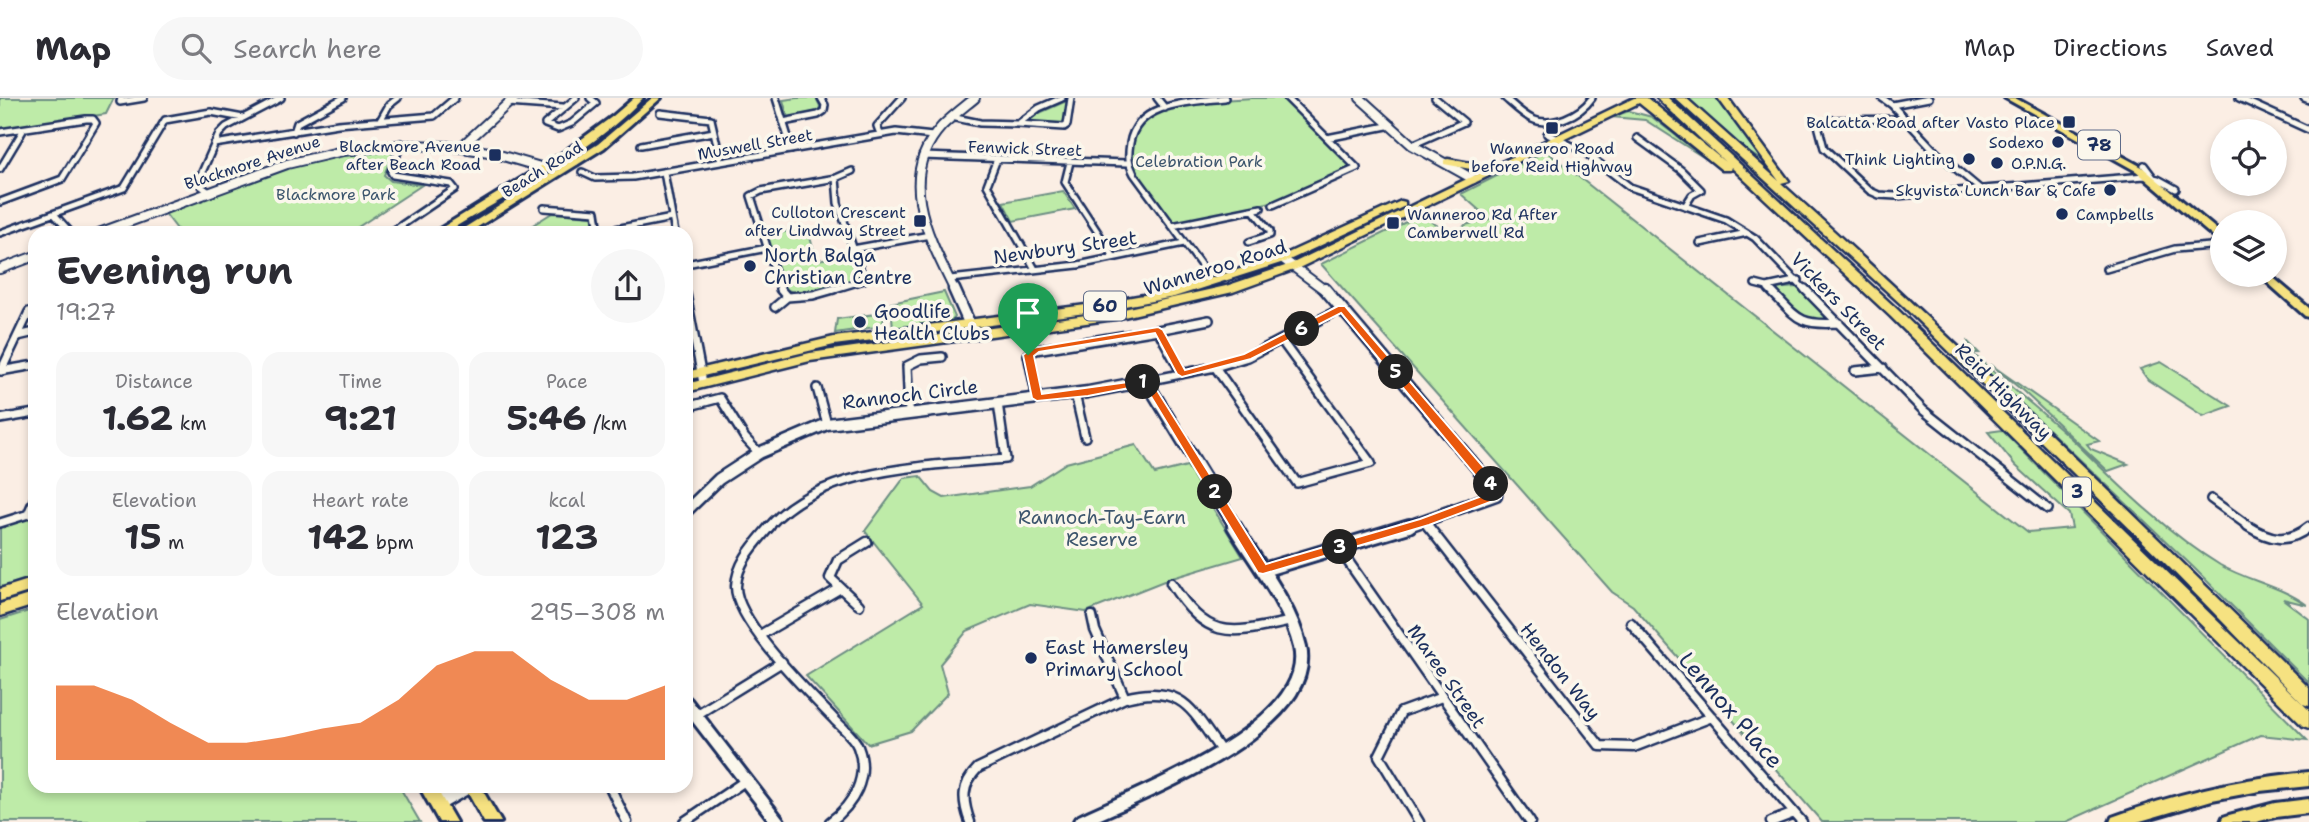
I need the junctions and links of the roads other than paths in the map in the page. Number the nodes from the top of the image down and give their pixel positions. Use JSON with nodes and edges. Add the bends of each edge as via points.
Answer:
{"nodes":[{"id":1,"x":121,"y":98,"type":"edge"},
{"id":2,"x":144,"y":98,"type":"edge"},
{"id":3,"x":281,"y":98,"type":"edge"},
{"id":4,"x":343,"y":98,"type":"edge"},
{"id":5,"x":398,"y":98,"type":"edge"},
{"id":6,"x":455,"y":98,"type":"edge"},
{"id":7,"x":576,"y":98,"type":"edge"},
{"id":8,"x":590,"y":98,"type":"edge"},
{"id":9,"x":639,"y":98,"type":"edge"},
{"id":10,"x":657,"y":98,"type":"edge"},
{"id":11,"x":784,"y":98,"type":"edge"},
{"id":12,"x":821,"y":98,"type":"edge"},
{"id":13,"x":902,"y":98,"type":"edge"},
{"id":14,"x":975,"y":98,"type":"edge"},
{"id":15,"x":1062,"y":98,"type":"edge"},
{"id":16,"x":1071,"y":98,"type":"edge"},
{"id":17,"x":1157,"y":98,"type":"edge"},
{"id":18,"x":1226,"y":98,"type":"edge"},
{"id":19,"x":1287,"y":98,"type":"edge"},
{"id":20,"x":1362,"y":98,"type":"edge"},
{"id":21,"x":1435,"y":98,"type":"edge"},
{"id":22,"x":1505,"y":98,"type":"edge"},
{"id":23,"x":1592,"y":98,"type":"edge"},
{"id":24,"x":1640,"y":98,"type":"edge"},
{"id":25,"x":1662,"y":98,"type":"edge"},
{"id":26,"x":1680,"y":98,"type":"edge"},
{"id":27,"x":1723,"y":98,"type":"edge"},
{"id":28,"x":1882,"y":98,"type":"edge"},
{"id":29,"x":1929,"y":98,"type":"edge"},
{"id":30,"x":2009,"y":98,"type":"edge"},
{"id":31,"x":2020,"y":98,"type":"edge"},
{"id":32,"x":2239,"y":98,"type":"edge"},
{"id":33,"x":2304,"y":98,"type":"edge"},
{"id":34,"x":776,"y":99,"type":"edge"},
{"id":35,"x":509,"y":100,"type":"edge"},
{"id":36,"x":2309,"y":100,"type":"edge"},
{"id":37,"x":1621,"y":101,"type":"edge"},
{"id":38,"x":1892,"y":105,"type":"junction"},
{"id":39,"x":563,"y":107,"type":"junction"},
{"id":40,"x":1165,"y":108,"type":"junction"},
{"id":41,"x":660,"y":113,"type":"dead end"},
{"id":42,"x":1658,"y":113,"type":"junction"},
{"id":43,"x":951,"y":117,"type":"junction"},
{"id":44,"x":243,"y":118,"type":"junction"},
{"id":45,"x":381,"y":119,"type":"junction"},
{"id":46,"x":1906,"y":119,"type":"junction"},
{"id":47,"x":783,"y":122,"type":"junction"},
{"id":48,"x":1018,"y":124,"type":"junction"},
{"id":49,"x":1391,"y":125,"type":"junction"},
{"id":50,"x":24,"y":129,"type":"junction"},
{"id":51,"x":2309,"y":130,"type":"edge"},
{"id":52,"x":0,"y":132,"type":"edge"},
{"id":53,"x":294,"y":132,"type":"junction"},
{"id":54,"x":714,"y":132,"type":"junction"},
{"id":55,"x":880,"y":134,"type":"junction"},
{"id":56,"x":933,"y":136,"type":"junction"},
{"id":57,"x":1550,"y":136,"type":"junction"},
{"id":58,"x":1327,"y":138,"type":"junction"},
{"id":59,"x":1637,"y":138,"type":"dead end"},
{"id":60,"x":215,"y":144,"type":"junction"},
{"id":61,"x":401,"y":144,"type":"junction"},
{"id":62,"x":1413,"y":144,"type":"junction"},
{"id":63,"x":640,"y":145,"type":"dead end"},
{"id":64,"x":460,"y":146,"type":"junction"},
{"id":65,"x":792,"y":150,"type":"junction"},
{"id":66,"x":921,"y":156,"type":"junction"},
{"id":67,"x":997,"y":159,"type":"junction"},
{"id":68,"x":721,"y":162,"type":"junction"},
{"id":69,"x":1070,"y":162,"type":"junction"},
{"id":70,"x":1127,"y":163,"type":"junction"},
{"id":71,"x":1446,"y":163,"type":"junction"},
{"id":72,"x":535,"y":165,"type":"junction"},
{"id":73,"x":0,"y":169,"type":"edge"},
{"id":74,"x":852,"y":171,"type":"dead end"},
{"id":75,"x":582,"y":172,"type":"dead end"},
{"id":76,"x":664,"y":172,"type":"junction"},
{"id":77,"x":549,"y":173,"type":"junction"},
{"id":78,"x":1471,"y":174,"type":"junction"},
{"id":79,"x":2149,"y":176,"type":"junction"},
{"id":80,"x":836,"y":178,"type":"junction"},
{"id":81,"x":1450,"y":180,"type":"junction"},
{"id":82,"x":523,"y":182,"type":"junction"},
{"id":83,"x":1980,"y":190,"type":"junction"},
{"id":84,"x":208,"y":192,"type":"junction"},
{"id":85,"x":744,"y":192,"type":"dead end"},
{"id":86,"x":753,"y":193,"type":"junction"},
{"id":87,"x":0,"y":202,"type":"edge"},
{"id":88,"x":1273,"y":205,"type":"dead end"},
{"id":89,"x":1685,"y":206,"type":"junction"},
{"id":90,"x":544,"y":208,"type":"dead end"},
{"id":91,"x":1261,"y":208,"type":"dead end"},
{"id":92,"x":1253,"y":210,"type":"junction"},
{"id":93,"x":54,"y":214,"type":"junction"},
{"id":94,"x":672,"y":218,"type":"junction"},
{"id":95,"x":2210,"y":219,"type":"edge"},
{"id":96,"x":65,"y":226,"type":"edge"},
{"id":97,"x":112,"y":226,"type":"edge"},
{"id":98,"x":118,"y":226,"type":"edge"},
{"id":99,"x":400,"y":226,"type":"edge"},
{"id":100,"x":450,"y":226,"type":"edge"},
{"id":101,"x":471,"y":226,"type":"edge"},
{"id":102,"x":597,"y":226,"type":"edge"},
{"id":103,"x":629,"y":226,"type":"edge"},
{"id":104,"x":674,"y":226,"type":"edge"},
{"id":105,"x":1172,"y":226,"type":"junction"},
{"id":106,"x":2210,"y":229,"type":"edge"},
{"id":107,"x":0,"y":233,"type":"edge"},
{"id":108,"x":1747,"y":233,"type":"junction"},
{"id":109,"x":930,"y":235,"type":"junction"},
{"id":110,"x":1250,"y":242,"type":"dead end"},
{"id":111,"x":1184,"y":243,"type":"junction"},
{"id":112,"x":1700,"y":243,"type":"dead end"},
{"id":113,"x":2210,"y":247,"type":"edge"},
{"id":114,"x":767,"y":248,"type":"junction"},
{"id":115,"x":853,"y":249,"type":"junction"},
{"id":116,"x":1851,"y":252,"type":"junction"},
{"id":117,"x":1114,"y":257,"type":"junction"},
{"id":118,"x":1836,"y":257,"type":"junction"},
{"id":119,"x":28,"y":258,"type":"edge"},
{"id":120,"x":1283,"y":259,"type":"junction"},
{"id":121,"x":693,"y":263,"type":"edge"},
{"id":122,"x":1295,"y":266,"type":"junction"},
{"id":123,"x":0,"y":268,"type":"edge"},
{"id":124,"x":1034,"y":269,"type":"junction"},
{"id":125,"x":2106,"y":270,"type":"dead end"},
{"id":126,"x":1206,"y":272,"type":"dead end"},
{"id":127,"x":950,"y":279,"type":"junction"},
{"id":128,"x":1799,"y":280,"type":"junction"},
{"id":129,"x":1755,"y":284,"type":"dead end"},
{"id":130,"x":2287,"y":284,"type":"edge"},
{"id":131,"x":1767,"y":287,"type":"junction"},
{"id":132,"x":2278,"y":287,"type":"edge"},
{"id":133,"x":787,"y":297,"type":"junction"},
{"id":134,"x":2309,"y":303,"type":"edge"},
{"id":135,"x":775,"y":307,"type":"dead end"},
{"id":136,"x":1342,"y":308,"type":"junction"},
{"id":137,"x":28,"y":314,"type":"edge"},
{"id":138,"x":2309,"y":314,"type":"edge"},
{"id":139,"x":1209,"y":320,"type":"dead end"},
{"id":140,"x":1839,"y":323,"type":"junction"},
{"id":141,"x":972,"y":328,"type":"junction"},
{"id":142,"x":1158,"y":330,"type":"junction"},
{"id":143,"x":28,"y":334,"type":"edge"},
{"id":144,"x":18,"y":336,"type":"junction"},
{"id":145,"x":1281,"y":340,"type":"junction"},
{"id":146,"x":693,"y":356,"type":"edge"},
{"id":147,"x":942,"y":357,"type":"dead end"},
{"id":148,"x":28,"y":366,"type":"edge"},
{"id":149,"x":1215,"y":367,"type":"junction"},
{"id":150,"x":1883,"y":368,"type":"junction"},
{"id":151,"x":0,"y":371,"type":"edge"},
{"id":152,"x":1855,"y":371,"type":"dead end"},
{"id":153,"x":1182,"y":374,"type":"junction"},
{"id":154,"x":696,"y":377,"type":"edge"},
{"id":155,"x":1146,"y":381,"type":"junction"},
{"id":156,"x":817,"y":388,"type":"dead end"},
{"id":157,"x":1075,"y":394,"type":"junction"},
{"id":158,"x":1037,"y":398,"type":"junction"},
{"id":159,"x":998,"y":403,"type":"junction"},
{"id":160,"x":693,"y":405,"type":"edge"},
{"id":161,"x":909,"y":413,"type":"junction"},
{"id":162,"x":28,"y":414,"type":"edge"},
{"id":163,"x":0,"y":419,"type":"edge"},
{"id":164,"x":827,"y":424,"type":"junction"},
{"id":165,"x":1085,"y":437,"type":"dead end"},
{"id":166,"x":759,"y":453,"type":"junction"},
{"id":167,"x":693,"y":498,"type":"edge"},
{"id":168,"x":2211,"y":499,"type":"dead end"},
{"id":169,"x":2048,"y":509,"type":"dead end"},
{"id":170,"x":28,"y":514,"type":"edge"},
{"id":171,"x":1424,"y":522,"type":"junction"},
{"id":172,"x":0,"y":523,"type":"edge"},
{"id":173,"x":2309,"y":527,"type":"edge"},
{"id":174,"x":867,"y":542,"type":"dead end"},
{"id":175,"x":1338,"y":547,"type":"junction"},
{"id":176,"x":1263,"y":570,"type":"junction"},
{"id":177,"x":1171,"y":583,"type":"dead end"},
{"id":178,"x":28,"y":586,"type":"edge"},
{"id":179,"x":839,"y":589,"type":"junction"},
{"id":180,"x":0,"y":595,"type":"edge"},
{"id":181,"x":28,"y":601,"type":"edge"},
{"id":182,"x":859,"y":605,"type":"dead end"},
{"id":183,"x":0,"y":610,"type":"edge"},
{"id":184,"x":1092,"y":616,"type":"dead end"},
{"id":185,"x":1292,"y":621,"type":"junction"},
{"id":186,"x":1631,"y":623,"type":"dead end"},
{"id":187,"x":760,"y":635,"type":"junction"},
{"id":188,"x":782,"y":662,"type":"junction"},
{"id":189,"x":1442,"y":697,"type":"junction"},
{"id":190,"x":1125,"y":698,"type":"junction"},
{"id":191,"x":2309,"y":699,"type":"edge"},
{"id":192,"x":693,"y":711,"type":"edge"},
{"id":193,"x":696,"y":715,"type":"junction"},
{"id":194,"x":1712,"y":717,"type":"junction"},
{"id":195,"x":2309,"y":721,"type":"edge"},
{"id":196,"x":1222,"y":752,"type":"junction"},
{"id":197,"x":2309,"y":779,"type":"edge"},
{"id":198,"x":745,"y":781,"type":"junction"},
{"id":199,"x":474,"y":793,"type":"edge"},
{"id":200,"x":613,"y":793,"type":"edge"},
{"id":201,"x":434,"y":797,"type":"edge"},
{"id":202,"x":2309,"y":806,"type":"edge"},
{"id":203,"x":1794,"y":813,"type":"junction"},
{"id":204,"x":448,"y":822,"type":"edge"},
{"id":205,"x":493,"y":822,"type":"edge"},
{"id":206,"x":627,"y":822,"type":"edge"},
{"id":207,"x":684,"y":822,"type":"edge"},
{"id":208,"x":778,"y":822,"type":"edge"},
{"id":209,"x":830,"y":822,"type":"edge"},
{"id":210,"x":970,"y":822,"type":"edge"},
{"id":211,"x":1080,"y":822,"type":"edge"},
{"id":212,"x":1419,"y":822,"type":"edge"},
{"id":213,"x":1530,"y":822,"type":"edge"},
{"id":214,"x":1771,"y":822,"type":"edge"},
{"id":215,"x":1802,"y":822,"type":"edge"},
{"id":216,"x":2118,"y":822,"type":"edge"},
{"id":217,"x":2229,"y":822,"type":"edge"}],
"edges":[{"from":1,"to":2,"type":"street","via":[[120,102]]},
{"from":3,"to":44,"type":"street"},
{"from":4,"to":53,"type":"street","via":[[297,123]]},
{"from":5,"to":45,"type":"street"},
{"from":6,"to":45,"type":"street","via":[[434,116]]},
{"from":7,"to":39,"type":"street"},
{"from":8,"to":39,"type":"street","via":[[596,103],[568,126],[547,127]]},
{"from":9,"to":77,"type":"main road","name":"Beach Road"},
{"from":10,"to":77,"type":"main road","name":"Beach Road","via":[[623,130]]},
{"from":11,"to":34,"type":"street"},
{"from":12,"to":47,"type":"street","via":[[824,111],[818,115]]},
{"from":13,"to":55,"type":"street","via":[[877,126]]},
{"from":14,"to":43,"type":"street"},
{"from":15,"to":48,"type":"street"},
{"from":16,"to":48,"type":"street","via":[[1064,127]]},
{"from":17,"to":40,"type":"street"},
{"from":18,"to":40,"type":"street"},
{"from":19,"to":58,"type":"street"},
{"from":20,"to":49,"type":"street"},
{"from":21,"to":62,"type":"street","via":[[1464,122]]},
{"from":22,"to":23,"type":"street","via":[[1542,122],[1586,107]]},
{"from":24,"to":37,"type":"highway","name":"Wanneroo Road","number":"60"},
{"from":24,"to":42,"type":"highway"},
{"from":25,"to":118,"type":"highway","name":"Reid Highway","number":"3"},
{"from":26,"to":116,"type":"highway","name":"Reid Highway","number":"3"},
{"from":27,"to":116,"type":"highway","via":[[1745,124],[1760,153]]},
{"from":28,"to":38,"type":"street"},
{"from":29,"to":38,"type":"street"},
{"from":30,"to":79,"type":"main road","number":"78"},
{"from":31,"to":79,"type":"main road","number":"78"},
{"from":32,"to":51,"type":"street"},
{"from":33,"to":36,"type":"street"},
{"from":34,"to":47,"type":"street"},
{"from":35,"to":39,"type":"street"},
{"from":35,"to":64,"type":"street"},
{"from":37,"to":42,"type":"highway"},
{"from":37,"to":57,"type":"highway","name":"Wanneroo Road","number":"60"},
{"from":38,"to":46,"type":"street"},
{"from":40,"to":70,"type":"street","via":[[1135,124]]},
{"from":41,"to":54,"type":"street","via":[[711,119]]},
{"from":42,"to":118,"type":"highway"},
{"from":43,"to":48,"type":"street"},
{"from":43,"to":56,"type":"street"},
{"from":44,"to":60,"type":"street","via":[[223,129]]},
{"from":44,"to":93,"type":"street","via":[[211,112],[162,119],[128,185]]},
{"from":45,"to":53,"type":"street"},
{"from":46,"to":83,"type":"street"},
{"from":46,"to":83,"type":"street","via":[[1830,120],[1818,125],[1824,148],[1870,191],[1889,197]]},
{"from":47,"to":65,"type":"street"},
{"from":49,"to":58,"type":"street"},
{"from":49,"to":62,"type":"street"},
{"from":50,"to":52,"type":"street"},
{"from":50,"to":73,"type":"street"},
{"from":50,"to":87,"type":"street","via":[[96,122],[62,179]]},
{"from":53,"to":60,"type":"street"},
{"from":54,"to":63,"type":"street"},
{"from":54,"to":68,"type":"street"},
{"from":55,"to":56,"type":"street","name":"Muswell Street","via":[[896,131]]},
{"from":55,"to":65,"type":"street","name":"Muswell Street"},
{"from":56,"to":66,"type":"street"},
{"from":57,"to":78,"type":"highway","name":"Wanneroo Road","number":"60"},
{"from":57,"to":89,"type":"street","name":"Vickers Street","via":[[1585,154],[1630,187]]},
{"from":58,"to":88,"type":"street","via":[[1357,167]]},
{"from":59,"to":89,"type":"street","via":[[1701,190]]},
{"from":60,"to":84,"type":"street","via":[[199,179]]},
{"from":61,"to":64,"type":"street","name":"Blackmore Avenue"},
{"from":61,"to":84,"type":"street","name":"Blackmore Avenue","via":[[309,158]]},
{"from":61,"to":99,"type":"street","via":[[393,175],[455,186]]},
{"from":62,"to":71,"type":"street"},
{"from":64,"to":72,"type":"street","name":"Blackmore Avenue"},
{"from":64,"to":77,"type":"street","name":"Blackmore Avenue","via":[[545,164]]},
{"from":65,"to":68,"type":"street","name":"Muswell Street"},
{"from":66,"to":67,"type":"street","name":"Fenwick Street"},
{"from":66,"to":109,"type":"street","via":[[916,172],[917,207]]},
{"from":67,"to":69,"type":"street","name":"Fenwick Street"},
{"from":67,"to":124,"type":"street","via":[[987,186]]},
{"from":68,"to":76,"type":"street","name":"Muswell Street"},
{"from":69,"to":70,"type":"street","name":"Fenwick Street"},
{"from":69,"to":117,"type":"street","via":[[1065,182]]},
{"from":70,"to":105,"type":"street"},
{"from":71,"to":78,"type":"highway"},
{"from":71,"to":81,"type":"highway","via":[[1453,172]]},
{"from":72,"to":77,"type":"street","name":"Blackmore Avenue"},
{"from":72,"to":82,"type":"main road"},
{"from":74,"to":80,"type":"street"},
{"from":75,"to":76,"type":"street","name":"Muswell Street","via":[[611,180]]},
{"from":76,"to":94,"type":"street"},
{"from":77,"to":82,"type":"main road","name":"Beach Road"},
{"from":77,"to":101,"type":"main road","name":"Beach Road"},
{"from":78,"to":81,"type":"highway","name":"Wanneroo Road","number":"60"},
{"from":78,"to":122,"type":"highway","name":"Wanneroo Road","number":"60"},
{"from":79,"to":83,"type":"street"},
{"from":79,"to":95,"type":"main road","number":"78","via":[[2176,189]]},
{"from":79,"to":106,"type":"main road","number":"78"},
{"from":80,"to":86,"type":"street"},
{"from":80,"to":115,"type":"street","via":[[838,203]]},
{"from":81,"to":120,"type":"highway","name":"Wanneroo Road","number":"60"},
{"from":82,"to":100,"type":"main road","name":"Beach Road"},
{"from":84,"to":97,"type":"street","name":"Blackmore Avenue"},
{"from":84,"to":98,"type":"street","name":"Blackmore Avenue"},
{"from":85,"to":86,"type":"street"},
{"from":86,"to":114,"type":"street"},
{"from":89,"to":108,"type":"street","name":"Vickers Street","via":[[1726,220]]},
{"from":90,"to":102,"type":"street","via":[[596,212]]},
{"from":91,"to":92,"type":"street"},
{"from":92,"to":105,"type":"street"},
{"from":92,"to":110,"type":"street","via":[[1270,235]]},
{"from":93,"to":96,"type":"street"},
{"from":93,"to":107,"type":"street"},
{"from":94,"to":103,"type":"street"},
{"from":94,"to":104,"type":"street"},
{"from":105,"to":111,"type":"street"},
{"from":108,"to":112,"type":"street"},
{"from":108,"to":128,"type":"street","name":"Vickers Street"},
{"from":109,"to":115,"type":"street"},
{"from":109,"to":127,"type":"street"},
{"from":111,"to":117,"type":"street","name":"Newbury Street"},
{"from":111,"to":126,"type":"street"},
{"from":113,"to":125,"type":"street","via":[[2175,249]]},
{"from":114,"to":121,"type":"street"},
{"from":114,"to":133,"type":"street"},
{"from":115,"to":133,"type":"street","via":[[864,280],[814,295]]},
{"from":116,"to":191,"type":"highway","name":"Reid Highway","number":"3"},
{"from":117,"to":124,"type":"street","name":"Newbury Street"},
{"from":118,"to":195,"type":"highway","name":"Reid Highway","number":"3"},
{"from":119,"to":123,"type":"street"},
{"from":120,"to":122,"type":"street"},
{"from":120,"to":141,"type":"highway","name":"Wanneroo Road","number":"60","via":[[1218,281],[1130,302]]},
{"from":122,"to":136,"type":"street","via":[[1323,286]]},
{"from":122,"to":141,"type":"highway","name":"Wanneroo Road","number":"60","via":[[1148,309]]},
{"from":124,"to":127,"type":"street","name":"Newbury Street"},
{"from":127,"to":141,"type":"street"},
{"from":128,"to":131,"type":"street"},
{"from":128,"to":140,"type":"street","name":"Vickers Street"},
{"from":129,"to":131,"type":"street"},
{"from":130,"to":134,"type":"main road"},
{"from":131,"to":140,"type":"street","via":[[1802,322]]},
{"from":132,"to":138,"type":"main road"},
{"from":133,"to":135,"type":"street"},
{"from":136,"to":145,"type":"street"},
{"from":136,"to":171,"type":"street","via":[[1496,492],[1494,497]]},
{"from":137,"to":144,"type":"street"},
{"from":139,"to":142,"type":"street"},
{"from":140,"to":150,"type":"street","name":"Vickers Street"},
{"from":141,"to":154,"type":"highway","name":"Wanneroo Road","number":"60"},
{"from":142,"to":153,"type":"street"},
{"from":142,"to":158,"type":"street","via":[[1031,351]]},
{"from":143,"to":144,"type":"street"},
{"from":144,"to":151,"type":"street"},
{"from":145,"to":149,"type":"street"},
{"from":145,"to":149,"type":"street","via":[[1371,463],[1297,483]]},
{"from":146,"to":154,"type":"street"},
{"from":147,"to":161,"type":"street","via":[[907,366]]},
{"from":148,"to":151,"type":"street"},
{"from":149,"to":153,"type":"street"},
{"from":150,"to":152,"type":"street"},
{"from":150,"to":169,"type":"street","name":"Vickers Street","via":[[1923,410]]},
{"from":153,"to":155,"type":"street"},
{"from":155,"to":157,"type":"street","name":"Rannoch Circle"},
{"from":155,"to":176,"type":"street"},
{"from":156,"to":164,"type":"street"},
{"from":157,"to":158,"type":"street","name":"Rannoch Circle"},
{"from":157,"to":165,"type":"street"},
{"from":158,"to":159,"type":"street","name":"Rannoch Circle"},
{"from":159,"to":161,"type":"street","name":"Rannoch Circle"},
{"from":159,"to":187,"type":"street","via":[[1006,459],[849,480],[805,497],[772,523],[747,554],[735,586],[740,607]]},
{"from":160,"to":166,"type":"street","via":[[720,398]]},
{"from":161,"to":164,"type":"street","name":"Rannoch Circle"},
{"from":162,"to":163,"type":"street"},
{"from":164,"to":166,"type":"street","name":"Rannoch Circle"},
{"from":166,"to":167,"type":"street","name":"Rannoch Circle"},
{"from":168,"to":173,"type":"street","via":[[2253,530],[2275,539],[2293,539]]},
{"from":170,"to":172,"type":"street"},
{"from":171,"to":175,"type":"street"},
{"from":171,"to":194,"type":"street","name":"Hendon Way","via":[[1600,746],[1634,747]]},
{"from":174,"to":179,"type":"street","via":[[833,564],[830,578]]},
{"from":175,"to":176,"type":"street"},
{"from":175,"to":189,"type":"street","name":"Maree Street"},
{"from":176,"to":185,"type":"street"},
{"from":177,"to":185,"type":"street","via":[[1191,615],[1210,628],[1244,631]]},
{"from":178,"to":180,"type":"highway"},
{"from":179,"to":182,"type":"street"},
{"from":179,"to":187,"type":"street"},
{"from":181,"to":183,"type":"highway"},
{"from":184,"to":190,"type":"street"},
{"from":185,"to":196,"type":"street","via":[[1300,662],[1285,704],[1264,727]]},
{"from":186,"to":194,"type":"street","name":"Lennox Place"},
{"from":187,"to":188,"type":"street"},
{"from":188,"to":193,"type":"street"},
{"from":188,"to":209,"type":"street","via":[[859,747],[862,778],[847,811]]},
{"from":189,"to":212,"type":"street","via":[[1401,712],[1379,756]]},
{"from":189,"to":213,"type":"street","name":"Maree Street"},
{"from":190,"to":196,"type":"street","via":[[1152,690],[1177,697]]},
{"from":190,"to":210,"type":"street","via":[[978,768],[962,791]]},
{"from":192,"to":193,"type":"street"},
{"from":193,"to":198,"type":"street"},
{"from":194,"to":203,"type":"street","name":"Lennox Place"},
{"from":196,"to":211,"type":"street"},
{"from":197,"to":216,"type":"main road","via":[[2221,790]]},
{"from":198,"to":207,"type":"street"},
{"from":198,"to":208,"type":"street"},
{"from":199,"to":205,"type":"main road"},
{"from":200,"to":206,"type":"street"},
{"from":201,"to":204,"type":"main road"},
{"from":202,"to":217,"type":"main road"},
{"from":203,"to":214,"type":"street"},
{"from":203,"to":215,"type":"street","name":"Lennox Place"}]}
